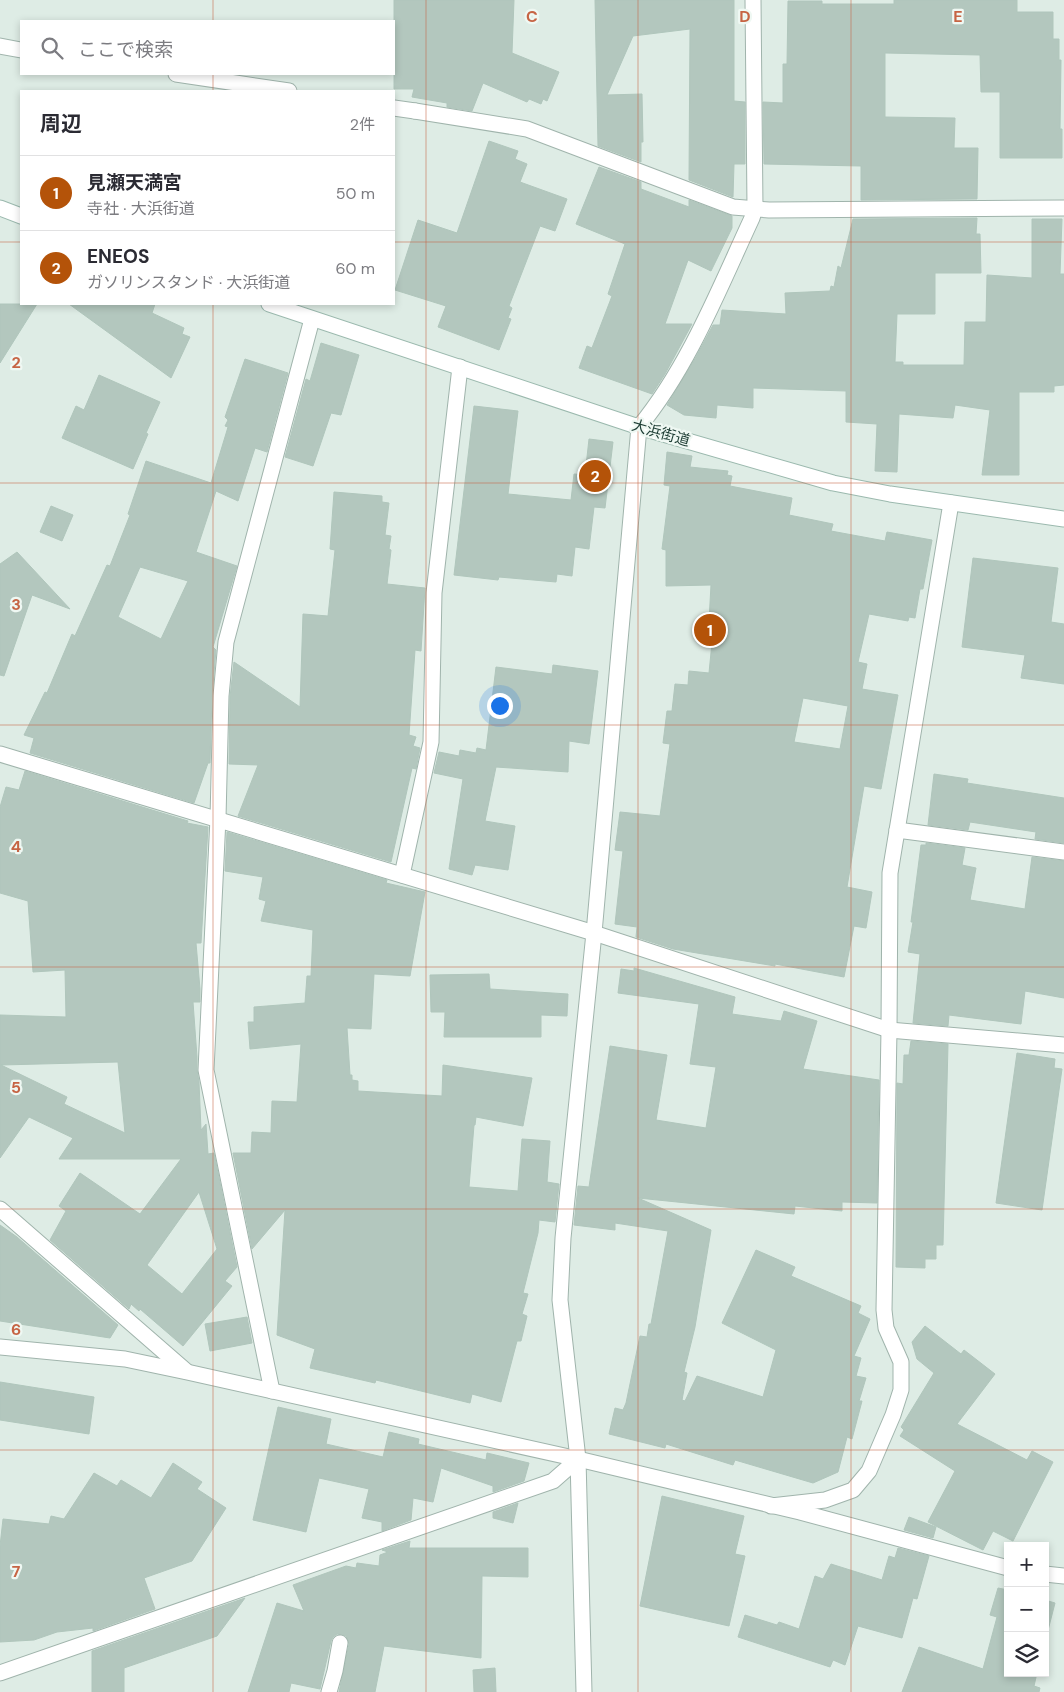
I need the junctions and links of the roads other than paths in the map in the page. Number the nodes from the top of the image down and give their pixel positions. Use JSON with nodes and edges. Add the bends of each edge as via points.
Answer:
{"nodes":[{"id":1,"x":753,"y":0,"type":"edge"},
{"id":2,"x":0,"y":46,"type":"edge"},
{"id":3,"x":20,"y":50,"type":"edge"},
{"id":4,"x":183,"y":75,"type":"edge"},
{"id":5,"x":282,"y":90,"type":"edge"},
{"id":6,"x":395,"y":108,"type":"edge"},
{"id":7,"x":0,"y":208,"type":"edge"},
{"id":8,"x":755,"y":208,"type":"junction"},
{"id":9,"x":1064,"y":208,"type":"edge"},
{"id":10,"x":20,"y":216,"type":"edge"},
{"id":11,"x":272,"y":305,"type":"edge"},
{"id":12,"x":312,"y":319,"type":"junction"},
{"id":13,"x":460,"y":367,"type":"junction"},
{"id":14,"x":639,"y":427,"type":"junction"},
{"id":15,"x":951,"y":503,"type":"junction"},
{"id":16,"x":1064,"y":519,"type":"edge"},
{"id":17,"x":0,"y":754,"type":"edge"},
{"id":18,"x":218,"y":818,"type":"junction"},
{"id":19,"x":898,"y":830,"type":"junction"},
{"id":20,"x":1064,"y":852,"type":"edge"},
{"id":21,"x":402,"y":875,"type":"junction"},
{"id":22,"x":594,"y":933,"type":"junction"},
{"id":23,"x":889,"y":1030,"type":"junction"},
{"id":24,"x":1064,"y":1044,"type":"edge"},
{"id":25,"x":0,"y":1209,"type":"edge"},
{"id":26,"x":0,"y":1346,"type":"edge"},
{"id":27,"x":187,"y":1372,"type":"junction"},
{"id":28,"x":272,"y":1391,"type":"junction"},
{"id":29,"x":578,"y":1459,"type":"junction"},
{"id":30,"x":771,"y":1506,"type":"junction"},
{"id":31,"x":1004,"y":1567,"type":"edge"},
{"id":32,"x":1049,"y":1574,"type":"edge"},
{"id":33,"x":1064,"y":1576,"type":"edge"},
{"id":34,"x":340,"y":1643,"type":"dead end"},
{"id":35,"x":0,"y":1673,"type":"edge"},
{"id":36,"x":329,"y":1692,"type":"edge"},
{"id":37,"x":584,"y":1692,"type":"edge"}],
"edges":[{"from":1,"to":8,"type":"street"},
{"from":2,"to":3,"type":"street"},
{"from":4,"to":5,"type":"street"},
{"from":6,"to":8,"type":"street","via":[[527,129],[733,207]]},
{"from":7,"to":10,"type":"street"},
{"from":8,"to":9,"type":"street"},
{"from":8,"to":14,"type":"street","via":[[708,313],[656,407]]},
{"from":11,"to":12,"type":"street","name":"大浜街道"},
{"from":12,"to":13,"type":"street","name":"大浜街道"},
{"from":12,"to":18,"type":"street","via":[[226,642],[221,696]]},
{"from":13,"to":14,"type":"street","name":"大浜街道"},
{"from":13,"to":21,"type":"street","via":[[434,593],[432,742]]},
{"from":14,"to":15,"type":"street","name":"大浜街道","via":[[833,483]]},
{"from":14,"to":22,"type":"street"},
{"from":15,"to":16,"type":"street","name":"大浜街道"},
{"from":15,"to":19,"type":"street"},
{"from":17,"to":18,"type":"street"},
{"from":18,"to":21,"type":"street"},
{"from":18,"to":28,"type":"street","via":[[206,1070]]},
{"from":19,"to":20,"type":"street"},
{"from":19,"to":23,"type":"street","via":[[890,873]]},
{"from":21,"to":22,"type":"street"},
{"from":22,"to":23,"type":"street"},
{"from":22,"to":29,"type":"street","via":[[563,1238],[560,1300]]},
{"from":23,"to":24,"type":"street"},
{"from":23,"to":30,"type":"street","via":[[884,1310],[886,1328],[901,1362],[900,1390],[869,1471],[853,1490],[825,1500]]},
{"from":25,"to":27,"type":"street"},
{"from":26,"to":27,"type":"street","via":[[126,1359]]},
{"from":27,"to":28,"type":"street"},
{"from":28,"to":29,"type":"street"},
{"from":29,"to":30,"type":"street"},
{"from":29,"to":35,"type":"street","via":[[553,1481]]},
{"from":29,"to":37,"type":"street"},
{"from":30,"to":31,"type":"street"},
{"from":32,"to":33,"type":"street"},
{"from":34,"to":36,"type":"street"}]}
